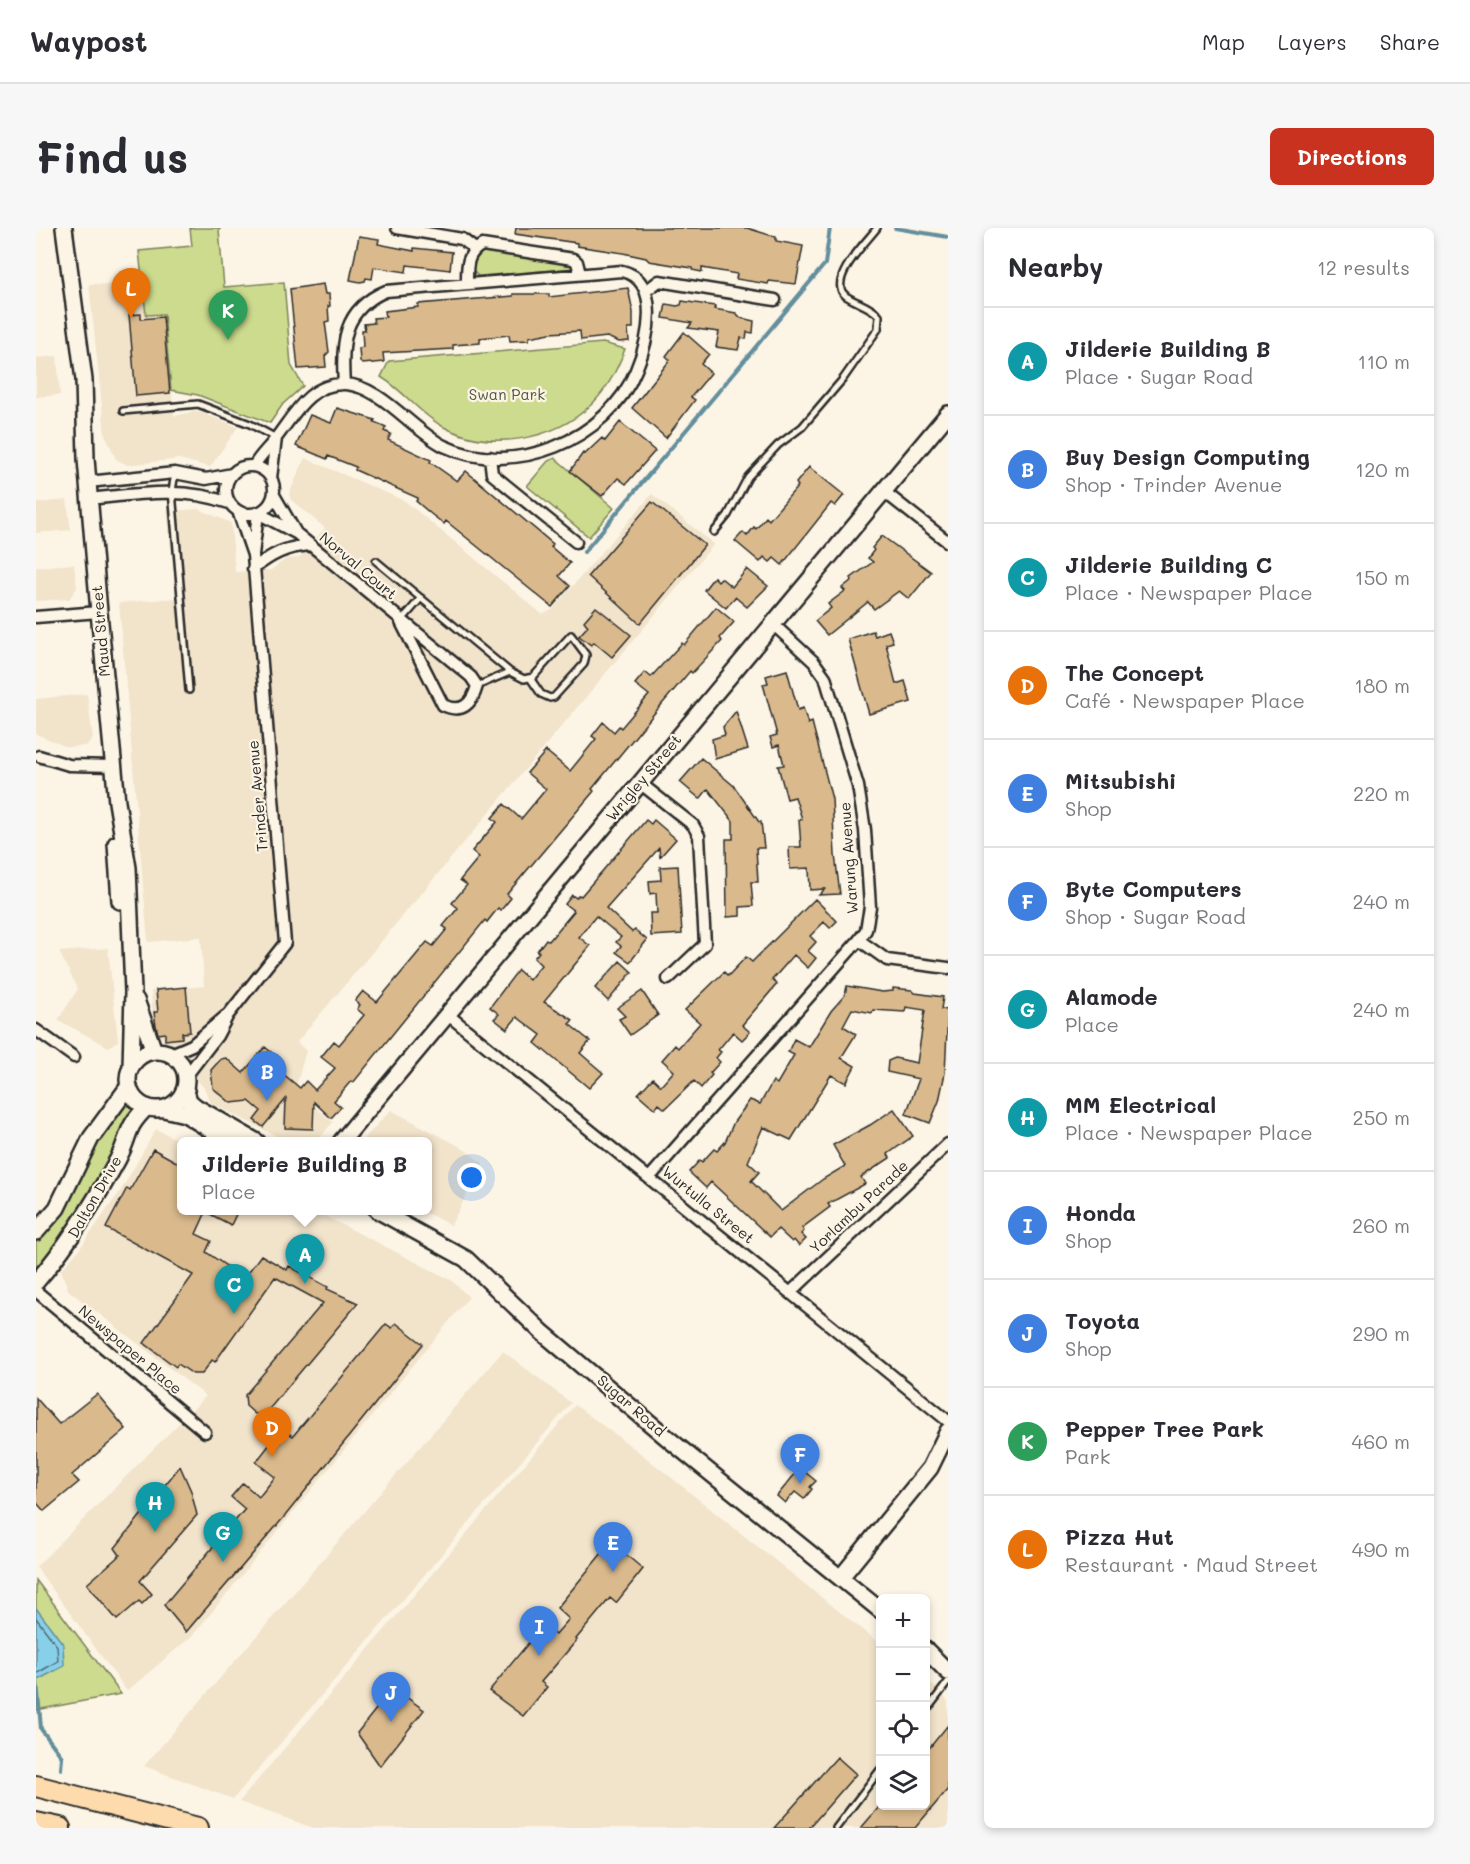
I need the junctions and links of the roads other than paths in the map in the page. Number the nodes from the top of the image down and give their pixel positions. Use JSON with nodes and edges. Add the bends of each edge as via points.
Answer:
{"nodes":[{"id":1,"x":64,"y":228,"type":"edge"},
{"id":2,"x":397,"y":228,"type":"edge"},
{"id":3,"x":877,"y":228,"type":"edge"},
{"id":4,"x":475,"y":249,"type":"junction"},
{"id":5,"x":580,"y":274,"type":"junction"},
{"id":6,"x":467,"y":283,"type":"junction"},
{"id":7,"x":646,"y":291,"type":"junction"},
{"id":8,"x":775,"y":300,"type":"dead end"},
{"id":9,"x":344,"y":384,"type":"junction"},
{"id":10,"x":123,"y":411,"type":"dead end"},
{"id":11,"x":948,"y":414,"type":"edge"},
{"id":12,"x":276,"y":438,"type":"junction"},
{"id":13,"x":490,"y":457,"type":"junction"},
{"id":14,"x":254,"y":466,"type":"junction"},
{"id":15,"x":175,"y":473,"type":"junction"},
{"id":16,"x":233,"y":473,"type":"junction"},
{"id":17,"x":271,"y":478,"type":"junction"},
{"id":18,"x":88,"y":482,"type":"junction"},
{"id":19,"x":882,"y":490,"type":"junction"},
{"id":20,"x":172,"y":491,"type":"junction"},
{"id":21,"x":274,"y":495,"type":"junction"},
{"id":22,"x":89,"y":500,"type":"junction"},
{"id":23,"x":229,"y":503,"type":"junction"},
{"id":24,"x":238,"y":511,"type":"junction"},
{"id":25,"x":258,"y":513,"type":"junction"},
{"id":26,"x":714,"y":532,"type":"dead end"},
{"id":27,"x":296,"y":533,"type":"junction"},
{"id":28,"x":576,"y":542,"type":"dead end"},
{"id":29,"x":948,"y":542,"type":"edge"},
{"id":30,"x":310,"y":545,"type":"junction"},
{"id":31,"x":253,"y":555,"type":"junction"},
{"id":32,"x":376,"y":561,"type":"dead end"},
{"id":33,"x":254,"y":569,"type":"junction"},
{"id":34,"x":421,"y":598,"type":"junction"},
{"id":35,"x":99,"y":612,"type":"junction"},
{"id":36,"x":36,"y":616,"type":"edge"},
{"id":37,"x":401,"y":622,"type":"junction"},
{"id":38,"x":773,"y":624,"type":"junction"},
{"id":39,"x":510,"y":672,"type":"junction"},
{"id":40,"x":530,"y":678,"type":"junction"},
{"id":41,"x":477,"y":686,"type":"junction"},
{"id":42,"x":189,"y":690,"type":"dead end"},
{"id":43,"x":39,"y":756,"type":"dead end"},
{"id":44,"x":114,"y":766,"type":"junction"},
{"id":45,"x":640,"y":783,"type":"junction"},
{"id":46,"x":859,"y":940,"type":"junction"},
{"id":47,"x":948,"y":968,"type":"edge"},
{"id":48,"x":668,"y":979,"type":"dead end"},
{"id":49,"x":133,"y":992,"type":"junction"},
{"id":50,"x":447,"y":1014,"type":"junction"},
{"id":51,"x":228,"y":1015,"type":"junction"},
{"id":52,"x":36,"y":1030,"type":"edge"},
{"id":53,"x":154,"y":1051,"type":"junction"},
{"id":54,"x":171,"y":1054,"type":"junction"},
{"id":55,"x":74,"y":1057,"type":"dead end"},
{"id":56,"x":131,"y":1067,"type":"junction"},
{"id":57,"x":186,"y":1081,"type":"junction"},
{"id":58,"x":129,"y":1086,"type":"junction"},
{"id":59,"x":147,"y":1107,"type":"junction"},
{"id":60,"x":164,"y":1108,"type":"junction"},
{"id":61,"x":222,"y":1137,"type":"edge"},
{"id":62,"x":248,"y":1137,"type":"edge"},
{"id":63,"x":344,"y":1137,"type":"edge"},
{"id":64,"x":948,"y":1144,"type":"edge"},
{"id":65,"x":650,"y":1177,"type":"junction"},
{"id":66,"x":386,"y":1215,"type":"edge"},
{"id":67,"x":36,"y":1232,"type":"edge"},
{"id":68,"x":36,"y":1282,"type":"edge"},
{"id":69,"x":36,"y":1291,"type":"edge"},
{"id":70,"x":791,"y":1292,"type":"junction"},
{"id":71,"x":948,"y":1421,"type":"edge"},
{"id":72,"x":948,"y":1431,"type":"edge"},
{"id":73,"x":205,"y":1432,"type":"dead end"},
{"id":74,"x":842,"y":1576,"type":"junction"},
{"id":75,"x":876,"y":1606,"type":"edge"},
{"id":76,"x":930,"y":1654,"type":"edge"},
{"id":77,"x":948,"y":1672,"type":"edge"},
{"id":78,"x":948,"y":1682,"type":"edge"},
{"id":79,"x":930,"y":1706,"type":"edge"},
{"id":80,"x":876,"y":1775,"type":"edge"},
{"id":81,"x":36,"y":1786,"type":"edge"},
{"id":82,"x":36,"y":1823,"type":"edge"},
{"id":83,"x":60,"y":1828,"type":"edge"},
{"id":84,"x":198,"y":1828,"type":"edge"},
{"id":85,"x":836,"y":1828,"type":"edge"}],
"edges":[{"from":1,"to":18,"type":"main road","name":"Maud Street","via":[[72,298],[74,378]]},
{"from":2,"to":4,"type":"street","via":[[462,239]]},
{"from":3,"to":26,"type":"lane","via":[[843,272],[840,288],[876,312],[881,319],[878,329],[802,427],[778,445],[748,477]]},
{"from":4,"to":5,"type":"street","via":[[491,245],[573,259]]},
{"from":4,"to":6,"type":"street","via":[[467,261]]},
{"from":5,"to":6,"type":"street"},
{"from":5,"to":7,"type":"street","via":[[622,271],[633,274]]},
{"from":6,"to":9,"type":"street","via":[[386,291],[369,298],[345,334]]},
{"from":7,"to":8,"type":"street","via":[[659,281]]},
{"from":7,"to":13,"type":"street","via":[[648,313],[643,350],[636,372],[610,410],[575,438],[542,452]]},
{"from":9,"to":12,"type":"street","via":[[314,393],[296,407]]},
{"from":9,"to":13,"type":"street","via":[[366,390],[388,403],[415,428],[445,446]]},
{"from":10,"to":12,"type":"lane","via":[[198,404]]},
{"from":11,"to":19,"type":"main road","name":"Wrigley Street"},
{"from":12,"to":14,"type":"street"},
{"from":12,"to":17,"type":"street"},
{"from":13,"to":28,"type":"street","via":[[492,474]]},
{"from":14,"to":16,"type":"street"},
{"from":14,"to":17,"type":"street"},
{"from":15,"to":16,"type":"street","via":[[206,479]]},
{"from":15,"to":18,"type":"street"},
{"from":15,"to":20,"type":"lane"},
{"from":16,"to":23,"type":"street","via":[[226,488]]},
{"from":17,"to":21,"type":"street"},
{"from":18,"to":22,"type":"main road","name":"Maud Street"},
{"from":19,"to":29,"type":"street"},
{"from":19,"to":38,"type":"main road","name":"Wrigley Street"},
{"from":20,"to":22,"type":"street"},
{"from":20,"to":23,"type":"street","via":[[209,495]]},
{"from":20,"to":42,"type":"lane"},
{"from":21,"to":25,"type":"street","via":[[266,509]]},
{"from":21,"to":27,"type":"street","name":"Norval Court"},
{"from":22,"to":35,"type":"main road","name":"Maud Street"},
{"from":23,"to":24,"type":"street"},
{"from":24,"to":25,"type":"street"},
{"from":24,"to":31,"type":"street","name":"Trinder Avenue"},
{"from":25,"to":27,"type":"street","name":"Norval Court"},
{"from":25,"to":31,"type":"street","name":"Trinder Avenue"},
{"from":27,"to":30,"type":"street","name":"Norval Court"},
{"from":30,"to":33,"type":"street","via":[[289,547],[270,555]]},
{"from":30,"to":37,"type":"street","name":"Norval Court"},
{"from":31,"to":33,"type":"street","name":"Trinder Avenue"},
{"from":32,"to":34,"type":"lane"},
{"from":33,"to":51,"type":"street","name":"Trinder Avenue","via":[[286,934],[285,943]]},
{"from":34,"to":37,"type":"lane"},
{"from":34,"to":39,"type":"lane"},
{"from":35,"to":36,"type":"street"},
{"from":35,"to":44,"type":"main road","name":"Maud Street"},
{"from":37,"to":41,"type":"street","name":"Norval Court","via":[[471,677]]},
{"from":37,"to":41,"type":"street","name":"Norval Court","via":[[443,705],[453,710],[463,708],[473,700]]},
{"from":38,"to":45,"type":"main road","name":"Wrigley Street"},
{"from":38,"to":46,"type":"street","name":"Warung Avenue","via":[[825,677],[858,786],[870,906],[866,930]]},
{"from":39,"to":40,"type":"lane"},
{"from":39,"to":41,"type":"lane"},
{"from":40,"to":40,"type":"lane","via":[[545,697],[554,697],[584,664],[586,655],[571,635]]},
{"from":43,"to":44,"type":"street","via":[[69,765]]},
{"from":44,"to":49,"type":"main road","name":"Maud Street","via":[[117,872]]},
{"from":45,"to":48,"type":"street","via":[[693,825],[699,836],[705,944]]},
{"from":45,"to":50,"type":"main road","name":"Wrigley Street"},
{"from":46,"to":47,"type":"street","via":[[887,960]]},
{"from":46,"to":65,"type":"street","name":"Warung Avenue"},
{"from":49,"to":53,"type":"main road","name":"Maud Street"},
{"from":49,"to":56,"type":"main road","name":"Maud Street"},
{"from":50,"to":63,"type":"main road","name":"Wrigley Street"},
{"from":50,"to":65,"type":"street","name":"Wurtulla Street"},
{"from":51,"to":54,"type":"street","name":"Trinder Avenue","via":[[192,1045]]},
{"from":51,"to":57,"type":"street","name":"Trinder Avenue"},
{"from":52,"to":55,"type":"street"},
{"from":53,"to":54,"type":"main road"},
{"from":53,"to":56,"type":"main road","via":[[137,1059]]},
{"from":54,"to":57,"type":"main road","via":[[178,1059]]},
{"from":56,"to":58,"type":"main road"},
{"from":57,"to":60,"type":"main road","via":[[179,1100]]},
{"from":57,"to":62,"type":"main road","via":[[189,1101]]},
{"from":58,"to":59,"type":"main road","via":[[132,1096]]},
{"from":58,"to":67,"type":"main road","name":"Dalton Drive","via":[[91,1138],[57,1208]]},
{"from":59,"to":60,"type":"main road"},
{"from":59,"to":68,"type":"main road","name":"Dalton Drive","via":[[129,1125],[120,1156],[67,1246]]},
{"from":60,"to":61,"type":"main road","via":[[185,1114]]},
{"from":64,"to":70,"type":"street","name":"Yorlambu Parade"},
{"from":65,"to":70,"type":"street","name":"Wurtulla Street"},
{"from":66,"to":74,"type":"main road","name":"Sugar Road","via":[[466,1259],[542,1332],[671,1441]]},
{"from":69,"to":73,"type":"street","name":"Newspaper Place"},
{"from":70,"to":71,"type":"street","name":"Wurtulla Street"},
{"from":72,"to":74,"type":"main road","via":[[930,1468]]},
{"from":74,"to":75,"type":"main road","name":"Sugar Road"},
{"from":76,"to":77,"type":"main road"},
{"from":78,"to":79,"type":"lane"},
{"from":80,"to":85,"type":"lane"},
{"from":81,"to":84,"type":"highway"},
{"from":82,"to":83,"type":"highway"}]}
